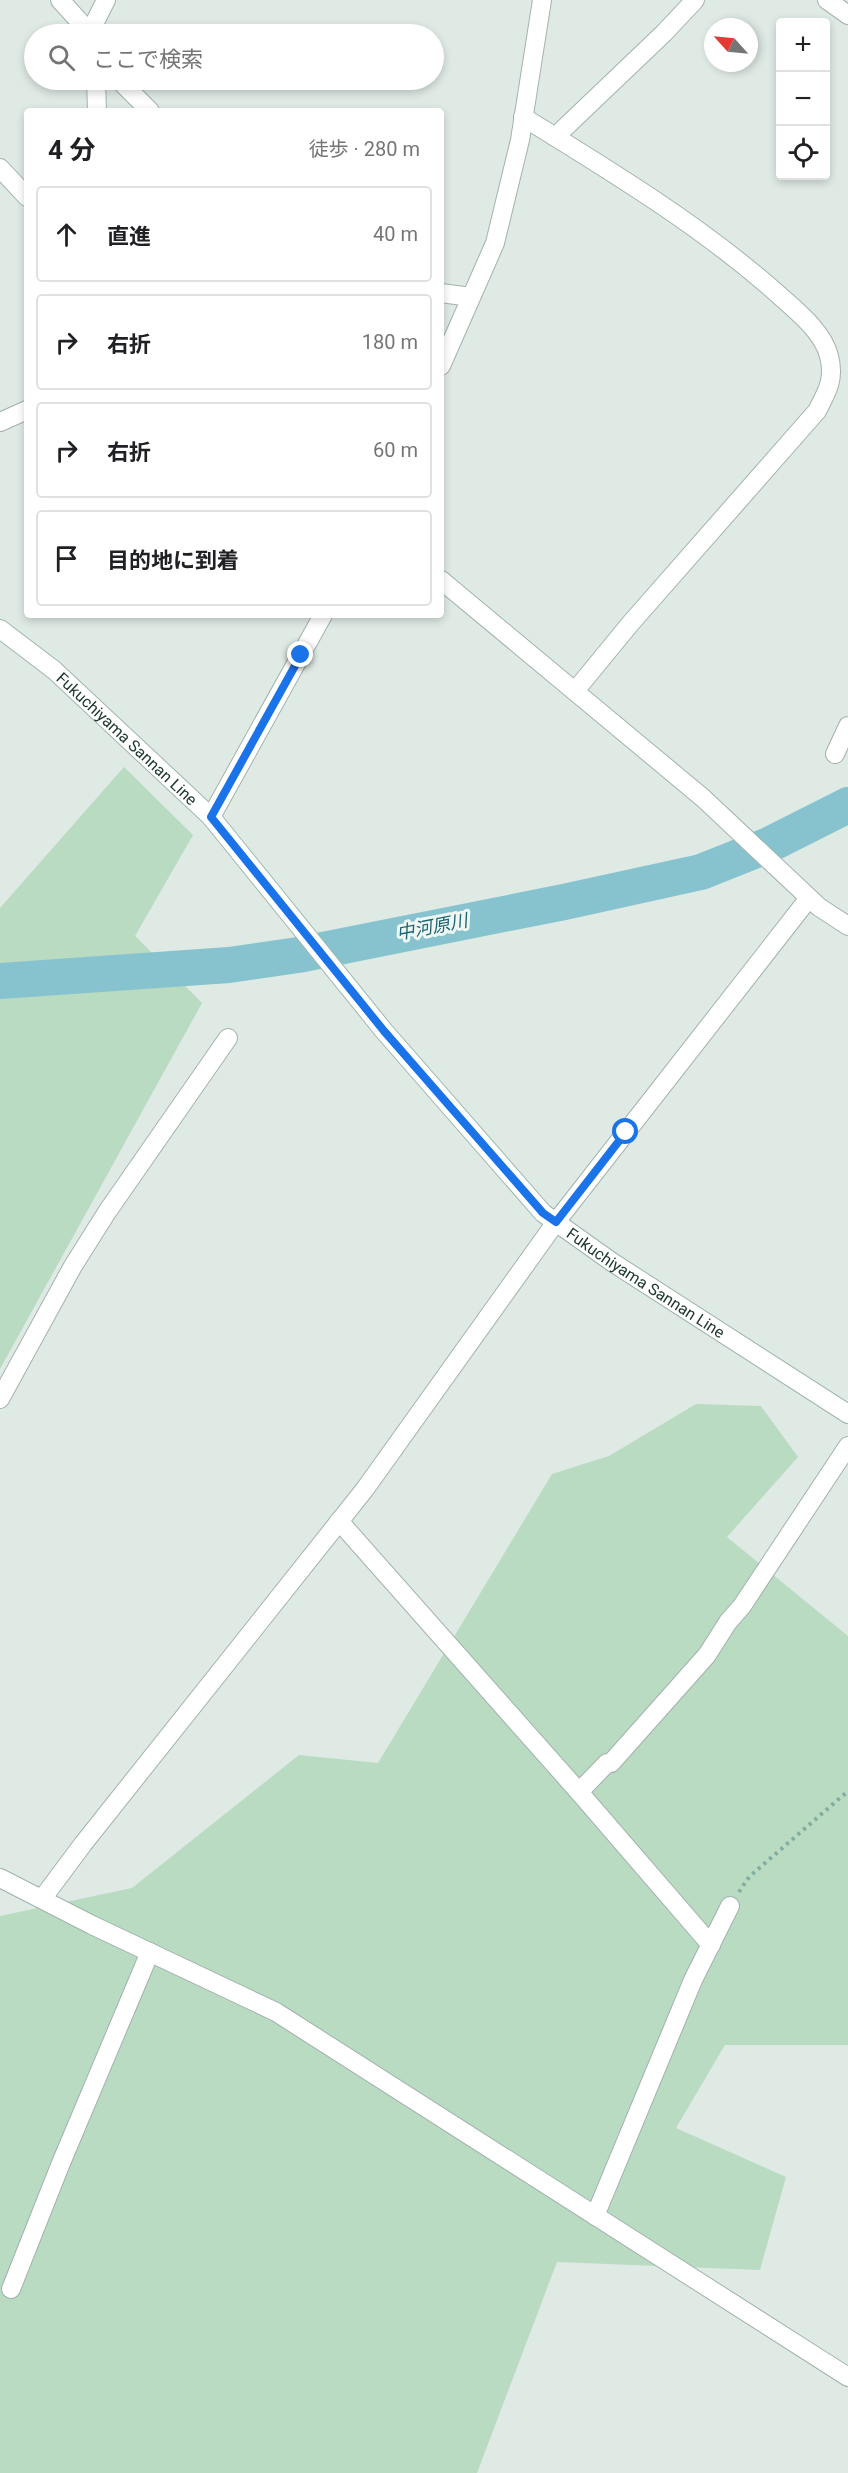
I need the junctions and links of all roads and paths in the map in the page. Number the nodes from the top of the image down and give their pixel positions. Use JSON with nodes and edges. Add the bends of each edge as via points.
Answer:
{"nodes":[{"id":1,"x":60,"y":0,"type":"edge"},
{"id":2,"x":105,"y":0,"type":"edge"},
{"id":3,"x":542,"y":0,"type":"edge"},
{"id":4,"x":695,"y":0,"type":"edge"},
{"id":5,"x":827,"y":0,"type":"edge"},
{"id":6,"x":848,"y":15,"type":"edge"},
{"id":7,"x":81,"y":24,"type":"edge"},
{"id":8,"x":94,"y":24,"type":"edge"},
{"id":9,"x":96,"y":90,"type":"edge"},
{"id":10,"x":129,"y":90,"type":"edge"},
{"id":11,"x":97,"y":108,"type":"edge"},
{"id":12,"x":147,"y":108,"type":"edge"},
{"id":13,"x":524,"y":117,"type":"junction"},
{"id":14,"x":555,"y":137,"type":"junction"},
{"id":15,"x":0,"y":168,"type":"edge"},
{"id":16,"x":24,"y":194,"type":"edge"},
{"id":17,"x":444,"y":293,"type":"edge"},
{"id":18,"x":471,"y":297,"type":"junction"},
{"id":19,"x":444,"y":359,"type":"edge"},
{"id":20,"x":24,"y":411,"type":"edge"},
{"id":21,"x":0,"y":422,"type":"edge"},
{"id":22,"x":444,"y":582,"type":"edge"},
{"id":23,"x":321,"y":618,"type":"edge"},
{"id":24,"x":0,"y":629,"type":"edge"},
{"id":25,"x":575,"y":691,"type":"junction"},
{"id":26,"x":848,"y":726,"type":"edge"},
{"id":27,"x":835,"y":754,"type":"dead end"},
{"id":28,"x":211,"y":817,"type":"junction"},
{"id":29,"x":809,"y":898,"type":"junction"},
{"id":30,"x":848,"y":926,"type":"edge"},
{"id":31,"x":228,"y":1038,"type":"dead end"},
{"id":32,"x":556,"y":1222,"type":"junction"},
{"id":33,"x":0,"y":1399,"type":"edge"},
{"id":34,"x":848,"y":1414,"type":"edge"},
{"id":35,"x":848,"y":1446,"type":"edge"},
{"id":36,"x":339,"y":1521,"type":"junction"},
{"id":37,"x":848,"y":1791,"type":"edge"},
{"id":38,"x":579,"y":1792,"type":"junction"},
{"id":39,"x":0,"y":1878,"type":"edge"},
{"id":40,"x":42,"y":1899,"type":"junction"},
{"id":41,"x":730,"y":1906,"type":"joint"},
{"id":42,"x":711,"y":1945,"type":"junction"},
{"id":43,"x":150,"y":1952,"type":"junction"},
{"id":44,"x":595,"y":2216,"type":"junction"},
{"id":45,"x":11,"y":2289,"type":"dead end"},
{"id":46,"x":848,"y":2377,"type":"edge"}],
"edges":[{"from":1,"to":7,"type":"street"},
{"from":2,"to":8,"type":"street"},
{"from":3,"to":13,"type":"street"},
{"from":4,"to":14,"type":"street"},
{"from":5,"to":6,"type":"street"},
{"from":9,"to":11,"type":"street"},
{"from":10,"to":12,"type":"street"},
{"from":13,"to":14,"type":"street"},
{"from":13,"to":18,"type":"street","via":[[495,243]]},
{"from":14,"to":25,"type":"street","via":[[669,210],[752,271],[795,309],[820,336],[829,356],[831,383],[817,411]]},
{"from":15,"to":16,"type":"street"},
{"from":17,"to":18,"type":"street"},
{"from":18,"to":19,"type":"street"},
{"from":20,"to":21,"type":"street"},
{"from":22,"to":25,"type":"street"},
{"from":23,"to":28,"type":"street"},
{"from":24,"to":28,"type":"street","name":"Fukuchiyama Sannan Line","via":[[54,670]]},
{"from":25,"to":29,"type":"street","via":[[724,818]]},
{"from":26,"to":27,"type":"street"},
{"from":28,"to":32,"type":"street","name":"Fukuchiyama Sannan Line","via":[[362,1004],[496,1161]]},
{"from":29,"to":30,"type":"street"},
{"from":29,"to":32,"type":"street"},
{"from":31,"to":33,"type":"street","via":[[107,1212]]},
{"from":32,"to":34,"type":"street","name":"Fukuchiyama Sannan Line"},
{"from":32,"to":36,"type":"street"},
{"from":35,"to":38,"type":"street","via":[[707,1655],[611,1763]]},
{"from":36,"to":38,"type":"street"},
{"from":36,"to":40,"type":"street"},
{"from":37,"to":41,"type":"path","via":[[749,1877]]},
{"from":38,"to":42,"type":"street"},
{"from":39,"to":40,"type":"street"},
{"from":40,"to":43,"type":"street"},
{"from":41,"to":42,"type":"street"},
{"from":42,"to":44,"type":"street"},
{"from":43,"to":44,"type":"street","via":[[276,2013]]},
{"from":43,"to":45,"type":"street"},
{"from":44,"to":46,"type":"street"}]}
